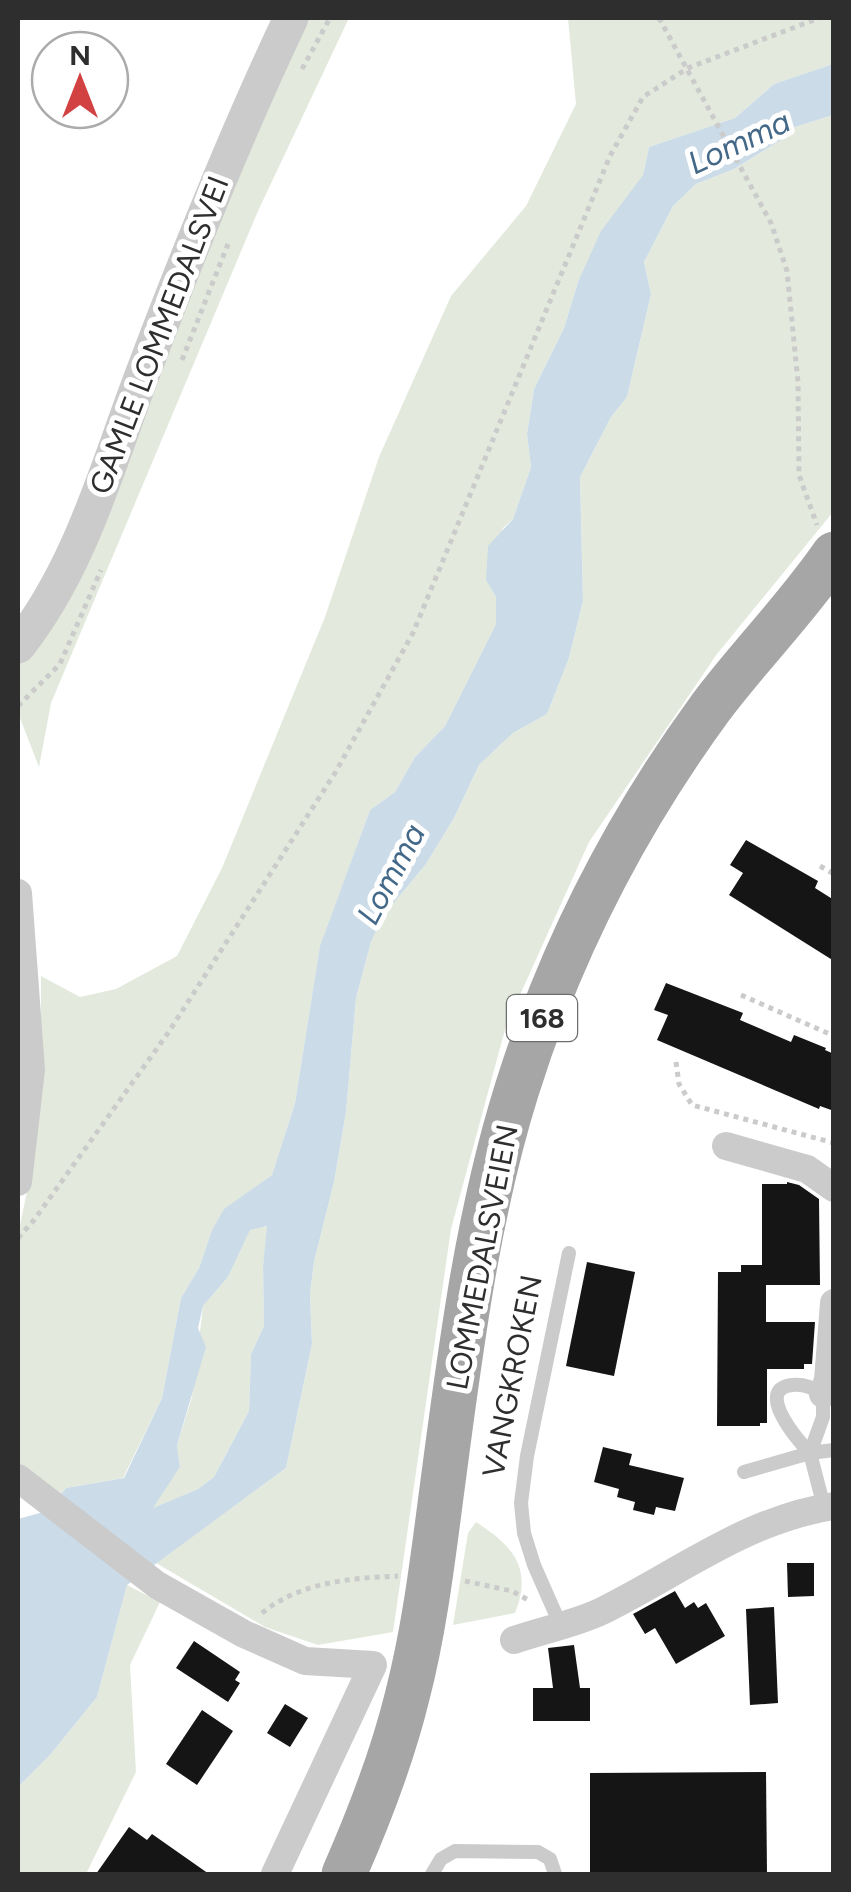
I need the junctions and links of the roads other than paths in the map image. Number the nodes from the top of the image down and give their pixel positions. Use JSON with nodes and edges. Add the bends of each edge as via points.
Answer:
{"nodes":[{"id":1,"x":291,"y":18,"type":"edge"},
{"id":2,"x":825,"y":565,"type":"edge"},
{"id":3,"x":18,"y":646,"type":"edge"},
{"id":4,"x":18,"y":893,"type":"edge"},
{"id":5,"x":726,"y":1146,"type":"dead end"},
{"id":6,"x":18,"y":1182,"type":"edge"},
{"id":7,"x":834,"y":1188,"type":"edge"},
{"id":8,"x":569,"y":1253,"type":"dead end"},
{"id":9,"x":834,"y":1303,"type":"edge"},
{"id":10,"x":823,"y":1394,"type":"junction"},
{"id":11,"x":834,"y":1450,"type":"edge"},
{"id":12,"x":810,"y":1453,"type":"junction"},
{"id":13,"x":744,"y":1472,"type":"dead end"},
{"id":14,"x":18,"y":1478,"type":"edge"},
{"id":15,"x":829,"y":1507,"type":"edge"},
{"id":16,"x":560,"y":1624,"type":"junction"},
{"id":17,"x":514,"y":1640,"type":"dead end"},
{"id":18,"x":275,"y":1874,"type":"edge"},
{"id":19,"x":344,"y":1874,"type":"edge"},
{"id":20,"x":432,"y":1874,"type":"edge"},
{"id":21,"x":555,"y":1874,"type":"edge"}],
"edges":[{"from":1,"to":3,"type":"street","name":"GAMLE LOMMEDALSVEI","via":[[74,552]]},
{"from":2,"to":19,"type":"main road","name":"LOMMEDALSVEIEN","number":"168","via":[[713,705],[648,800],[567,954],[528,1054],[480,1232],[408,1694]]},
{"from":4,"to":6,"type":"street","via":[[30,1070]]},
{"from":5,"to":7,"type":"street","via":[[808,1170]]},
{"from":8,"to":16,"type":"lane","name":"VANGKROKEN","via":[[521,1503],[524,1533]]},
{"from":9,"to":10,"type":"street"},
{"from":10,"to":12,"type":"lane","via":[[824,1417]]},
{"from":10,"to":12,"type":"lane","via":[[790,1385],[777,1395],[790,1433]]},
{"from":11,"to":12,"type":"lane"},
{"from":12,"to":13,"type":"lane"},
{"from":12,"to":15,"type":"lane"},
{"from":14,"to":18,"type":"street","via":[[157,1584],[244,1634],[305,1661],[373,1665]]},
{"from":15,"to":16,"type":"street","via":[[733,1538],[597,1614]]},
{"from":16,"to":17,"type":"street"},
{"from":20,"to":21,"type":"lane","via":[[455,1851],[538,1852],[550,1859]]}]}
